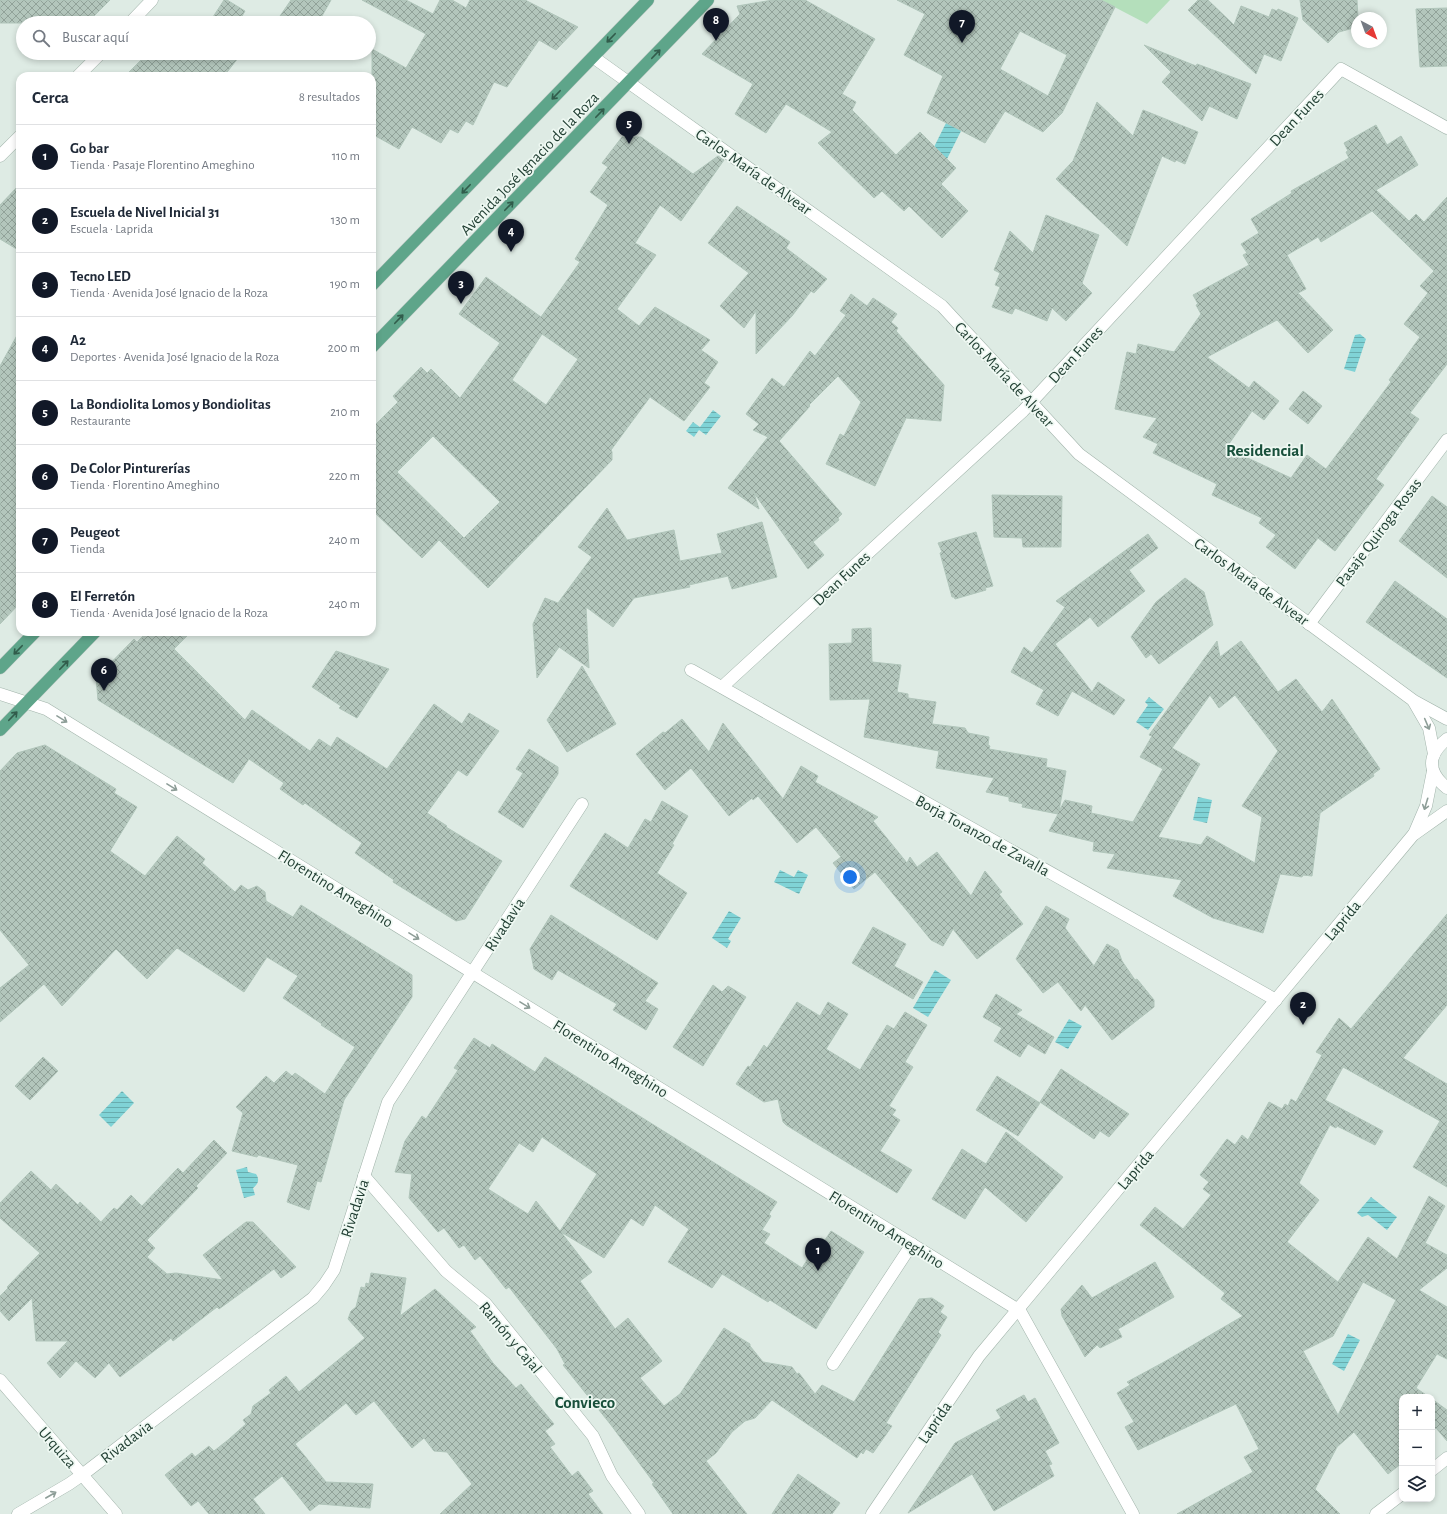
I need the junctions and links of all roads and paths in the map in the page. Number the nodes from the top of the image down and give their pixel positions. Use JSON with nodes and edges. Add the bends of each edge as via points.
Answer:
{"nodes":[{"id":1,"x":152,"y":0,"type":"edge"},
{"id":2,"x":648,"y":0,"type":"edge"},
{"id":3,"x":708,"y":0,"type":"edge"},
{"id":4,"x":137,"y":16,"type":"edge"},
{"id":5,"x":593,"y":57,"type":"junction"},
{"id":6,"x":94,"y":60,"type":"edge"},
{"id":7,"x":82,"y":72,"type":"edge"},
{"id":8,"x":629,"y":82,"type":"junction"},
{"id":9,"x":1447,"y":128,"type":"edge"},
{"id":10,"x":16,"y":140,"type":"edge"},
{"id":11,"x":0,"y":156,"type":"edge"},
{"id":12,"x":376,"y":281,"type":"edge"},
{"id":13,"x":376,"y":343,"type":"edge"},
{"id":14,"x":1031,"y":402,"type":"junction"},
{"id":15,"x":1447,"y":440,"type":"edge"},
{"id":16,"x":1309,"y":624,"type":"junction"},
{"id":17,"x":31,"y":636,"type":"edge"},
{"id":18,"x":91,"y":636,"type":"edge"},
{"id":19,"x":0,"y":668,"type":"edge"},
{"id":20,"x":691,"y":670,"type":"dead end"},
{"id":21,"x":722,"y":687,"type":"junction"},
{"id":22,"x":0,"y":694,"type":"edge"},
{"id":23,"x":1410,"y":698,"type":"junction"},
{"id":24,"x":27,"y":703,"type":"junction"},
{"id":25,"x":1447,"y":718,"type":"edge"},
{"id":26,"x":0,"y":730,"type":"edge"},
{"id":27,"x":1447,"y":739,"type":"edge"},
{"id":28,"x":1434,"y":754,"type":"junction"},
{"id":29,"x":1433,"y":771,"type":"junction"},
{"id":30,"x":1447,"y":788,"type":"edge"},
{"id":31,"x":582,"y":804,"type":"dead end"},
{"id":32,"x":1447,"y":812,"type":"edge"},
{"id":33,"x":1413,"y":835,"type":"junction"},
{"id":34,"x":473,"y":973,"type":"junction"},
{"id":35,"x":1276,"y":1000,"type":"junction"},
{"id":36,"x":364,"y":1176,"type":"junction"},
{"id":37,"x":912,"y":1244,"type":"junction"},
{"id":38,"x":1017,"y":1309,"type":"junction"},
{"id":39,"x":833,"y":1364,"type":"dead end"},
{"id":40,"x":0,"y":1380,"type":"edge"},
{"id":41,"x":1447,"y":1458,"type":"edge"},
{"id":42,"x":1435,"y":1468,"type":"edge"},
{"id":43,"x":82,"y":1475,"type":"junction"},
{"id":44,"x":1399,"y":1496,"type":"edge"},
{"id":45,"x":18,"y":1514,"type":"edge"},
{"id":46,"x":116,"y":1514,"type":"edge"},
{"id":47,"x":639,"y":1514,"type":"edge"},
{"id":48,"x":872,"y":1514,"type":"edge"},
{"id":49,"x":1133,"y":1514,"type":"edge"},
{"id":50,"x":1376,"y":1514,"type":"edge"}],
"edges":[{"from":1,"to":4,"type":"street"},
{"from":2,"to":5,"type":"main road","name":"Avenida José Ignacio de la Roza","one_way":true},
{"from":8,"to":3,"type":"main road","name":"Avenida José Ignacio de la Roza","one_way":true},
{"from":5,"to":8,"type":"street","name":"Carlos María de Alvear"},
{"from":5,"to":12,"type":"main road","name":"Avenida José Ignacio de la Roza","one_way":true},
{"from":6,"to":7,"type":"street"},
{"from":13,"to":8,"type":"main road","name":"Avenida José Ignacio de la Roza","one_way":true},
{"from":8,"to":14,"type":"street","name":"Carlos María de Alvear","via":[[942,306]]},
{"from":9,"to":14,"type":"street","name":"Dean Funes","via":[[1341,69]]},
{"from":10,"to":11,"type":"street"},
{"from":14,"to":16,"type":"street","name":"Carlos María de Alvear","via":[[1079,454]]},
{"from":14,"to":21,"type":"street","name":"Dean Funes"},
{"from":15,"to":16,"type":"street","name":"Pasaje Quiroga Rosas"},
{"from":16,"to":23,"type":"street","name":"Carlos María de Alvear"},
{"from":17,"to":19,"type":"main road","one_way":true},
{"from":24,"to":18,"type":"main road","one_way":true},
{"from":20,"to":21,"type":"street","name":"Borja Toranzo de Zavalla"},
{"from":21,"to":35,"type":"street","name":"Borja Toranzo de Zavalla"},
{"from":22,"to":24,"type":"street","name":"Florentino Ameghino"},
{"from":23,"to":25,"type":"street","name":"Carlos María de Alvear"},
{"from":23,"to":28,"type":"street","name":"Carlos María de Alvear","one_way":true,"via":[[1427,723]]},
{"from":26,"to":24,"type":"main road","one_way":true},
{"from":24,"to":34,"type":"street","name":"Florentino Ameghino","one_way":true,"via":[[46,709]]},
{"from":27,"to":28,"type":"street"},
{"from":28,"to":29,"type":"street","name":"Carlos María de Alvear"},
{"from":29,"to":30,"type":"street"},
{"from":29,"to":33,"type":"street","name":"Laprida","one_way":true,"via":[[1426,806]]},
{"from":31,"to":34,"type":"street","name":"Rivadavia"},
{"from":32,"to":33,"type":"street","name":"Laprida"},
{"from":33,"to":35,"type":"street","name":"Laprida"},
{"from":34,"to":36,"type":"street","name":"Rivadavia","via":[[388,1102]]},
{"from":34,"to":37,"type":"street","name":"Florentino Ameghino","one_way":true},
{"from":35,"to":38,"type":"street","name":"Laprida"},
{"from":36,"to":43,"type":"street","name":"Rivadavia","via":[[334,1270],[317,1294]]},
{"from":36,"to":47,"type":"street","name":"Ramón y Cajal","via":[[446,1271],[486,1304],[592,1436],[612,1476]]},
{"from":37,"to":38,"type":"street","name":"Florentino Ameghino"},
{"from":37,"to":39,"type":"street"},
{"from":38,"to":48,"type":"street","name":"Laprida","via":[[979,1356]]},
{"from":38,"to":49,"type":"street","name":"Florentino Ameghino"},
{"from":40,"to":43,"type":"street","name":"Urquiza"},
{"from":41,"to":42,"type":"street"},
{"from":45,"to":43,"type":"street","name":"Rivadavia","one_way":true},
{"from":43,"to":46,"type":"street","name":"Urquiza"},
{"from":44,"to":50,"type":"street"}]}
